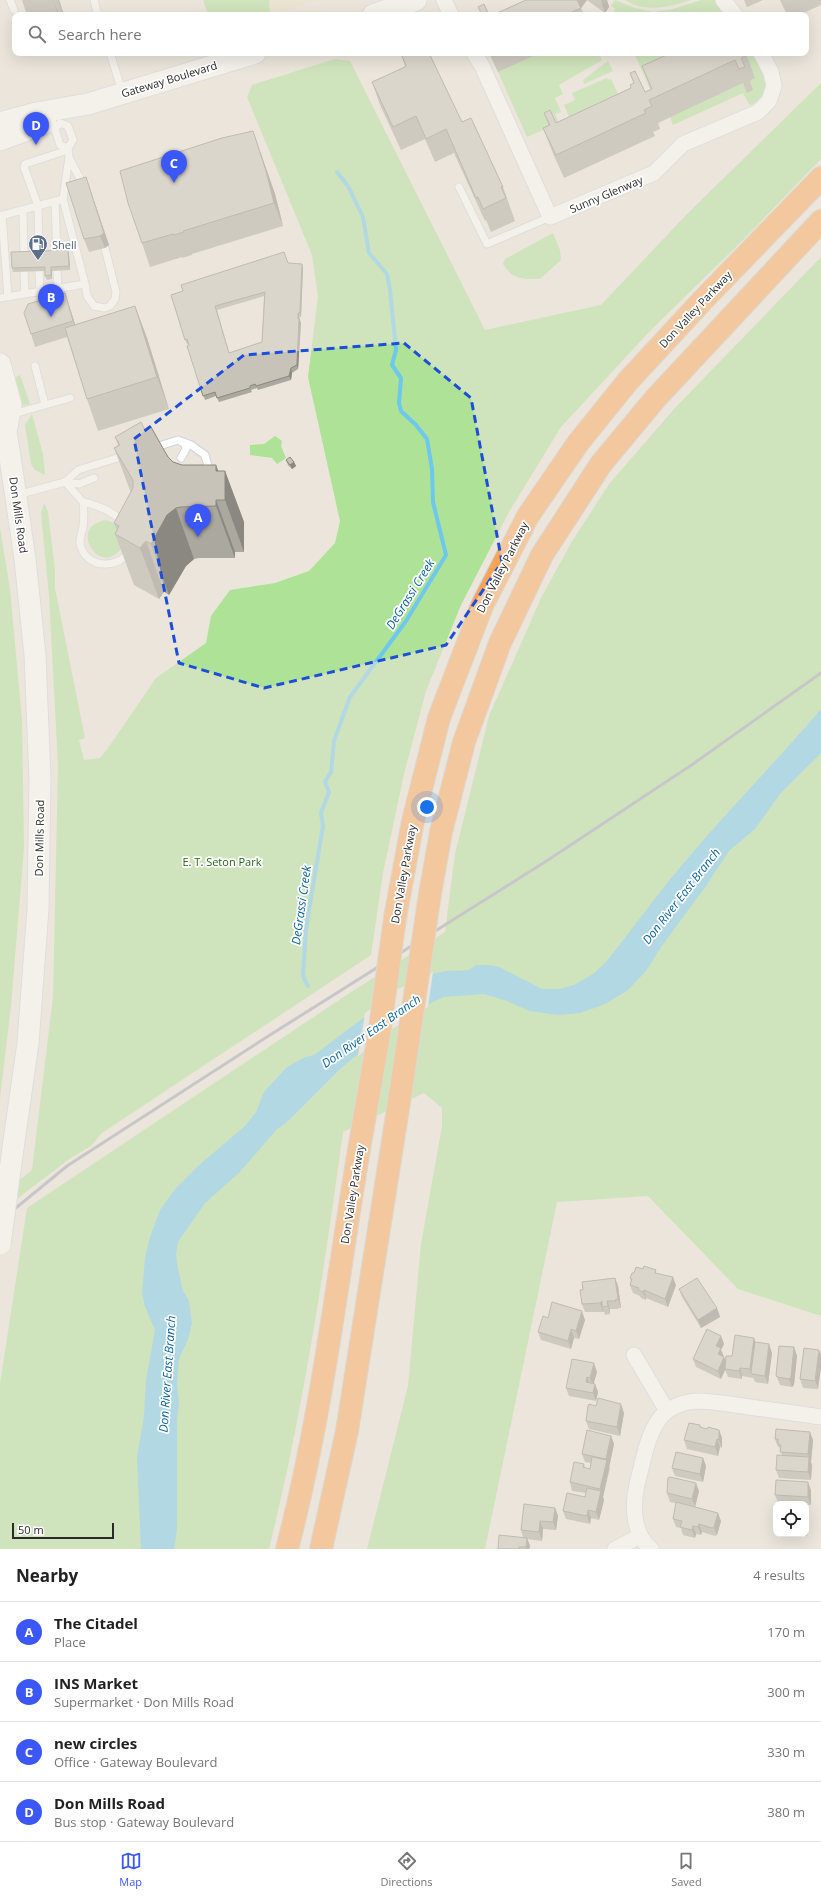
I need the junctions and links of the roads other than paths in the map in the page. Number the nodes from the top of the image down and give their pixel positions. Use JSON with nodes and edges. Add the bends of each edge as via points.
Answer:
{"nodes":[{"id":1,"x":10,"y":0,"type":"edge"},
{"id":2,"x":94,"y":0,"type":"edge"},
{"id":3,"x":416,"y":0,"type":"edge"},
{"id":4,"x":444,"y":0,"type":"edge"},
{"id":5,"x":723,"y":0,"type":"edge"},
{"id":6,"x":14,"y":10,"type":"dead end"},
{"id":7,"x":97,"y":12,"type":"edge"},
{"id":8,"x":382,"y":12,"type":"edge"},
{"id":9,"x":450,"y":12,"type":"edge"},
{"id":10,"x":733,"y":12,"type":"edge"},
{"id":11,"x":111,"y":56,"type":"edge"},
{"id":12,"x":245,"y":56,"type":"edge"},
{"id":13,"x":476,"y":56,"type":"edge"},
{"id":14,"x":763,"y":56,"type":"edge"},
{"id":15,"x":123,"y":93,"type":"junction"},
{"id":16,"x":83,"y":105,"type":"junction"},
{"id":17,"x":59,"y":120,"type":"junction"},
{"id":18,"x":0,"y":123,"type":"edge"},
{"id":19,"x":0,"y":140,"type":"edge"},
{"id":20,"x":68,"y":152,"type":"junction"},
{"id":21,"x":821,"y":178,"type":"edge"},
{"id":22,"x":459,"y":188,"type":"dead end"},
{"id":23,"x":87,"y":191,"type":"edge"},
{"id":24,"x":63,"y":199,"type":"junction"},
{"id":25,"x":55,"y":202,"type":"junction"},
{"id":26,"x":38,"y":206,"type":"junction"},
{"id":27,"x":23,"y":210,"type":"junction"},
{"id":28,"x":1,"y":215,"type":"edge"},
{"id":29,"x":550,"y":217,"type":"junction"},
{"id":30,"x":821,"y":221,"type":"edge"},
{"id":31,"x":105,"y":248,"type":"dead end"},
{"id":32,"x":39,"y":255,"type":"edge"},
{"id":33,"x":57,"y":255,"type":"edge"},
{"id":34,"x":24,"y":256,"type":"edge"},
{"id":35,"x":39,"y":271,"type":"edge"},
{"id":36,"x":58,"y":271,"type":"edge"},
{"id":37,"x":24,"y":272,"type":"edge"},
{"id":38,"x":85,"y":284,"type":"junction"},
{"id":39,"x":58,"y":289,"type":"junction"},
{"id":40,"x":40,"y":292,"type":"junction"},
{"id":41,"x":25,"y":294,"type":"junction"},
{"id":42,"x":8,"y":297,"type":"junction"},
{"id":43,"x":0,"y":298,"type":"edge"},
{"id":44,"x":0,"y":364,"type":"edge"},
{"id":45,"x":35,"y":366,"type":"dead end"},
{"id":46,"x":70,"y":398,"type":"dead end"},
{"id":47,"x":46,"y":405,"type":"junction"},
{"id":48,"x":5,"y":422,"type":"edge"},
{"id":49,"x":178,"y":440,"type":"junction"},
{"id":50,"x":146,"y":450,"type":"edge"},
{"id":51,"x":138,"y":452,"type":"edge"},
{"id":52,"x":181,"y":458,"type":"dead end"},
{"id":53,"x":94,"y":478,"type":"dead end"},
{"id":54,"x":210,"y":480,"type":"edge"},
{"id":55,"x":64,"y":482,"type":"junction"},
{"id":56,"x":17,"y":494,"type":"junction"},
{"id":57,"x":83,"y":502,"type":"junction"},
{"id":58,"x":129,"y":528,"type":"edge"},
{"id":59,"x":132,"y":542,"type":"edge"},
{"id":60,"x":0,"y":1244,"type":"edge"},
{"id":61,"x":634,"y":1355,"type":"dead end"},
{"id":62,"x":667,"y":1410,"type":"junction"},
{"id":63,"x":821,"y":1417,"type":"edge"},
{"id":64,"x":640,"y":1536,"type":"junction"},
{"id":65,"x":287,"y":1549,"type":"edge"},
{"id":66,"x":321,"y":1549,"type":"edge"},
{"id":67,"x":615,"y":1549,"type":"edge"},
{"id":68,"x":651,"y":1549,"type":"edge"}],
"edges":[{"from":1,"to":6,"type":"lane"},
{"from":2,"to":7,"type":"lane"},
{"from":3,"to":8,"type":"main road"},
{"from":4,"to":9,"type":"street"},
{"from":5,"to":10,"type":"street"},
{"from":11,"to":15,"type":"lane"},
{"from":12,"to":15,"type":"main road","name":"Gateway Boulevard"},
{"from":13,"to":29,"type":"street"},
{"from":14,"to":29,"type":"street","name":"Sunny Glenway","via":[[771,72],[774,86],[769,101],[758,112],[683,144],[654,172]]},
{"from":15,"to":16,"type":"main road","name":"Gateway Boulevard"},
{"from":16,"to":17,"type":"main road","name":"Gateway Boulevard"},
{"from":16,"to":18,"type":"main road","name":"Gateway Boulevard","via":[[36,113]]},
{"from":17,"to":19,"type":"main road","name":"Gateway Boulevard"},
{"from":17,"to":20,"type":"lane","via":[[55,130],[58,142]]},
{"from":17,"to":20,"type":"lane","via":[[68,126],[73,140]]},
{"from":20,"to":23,"type":"lane"},
{"from":20,"to":24,"type":"lane"},
{"from":20,"to":26,"type":"lane","via":[[25,164]]},
{"from":21,"to":65,"type":"highway","name":"Don Valley Parkway","bridge":true,"via":[[702,301],[628,382],[578,443],[528,516],[482,606],[439,718],[413,821],[395,918],[380,1028],[314,1435]]},
{"from":22,"to":29,"type":"lane","via":[[487,244]]},
{"from":24,"to":25,"type":"lane"},
{"from":24,"to":38,"type":"lane"},
{"from":25,"to":26,"type":"lane"},
{"from":25,"to":33,"type":"lane"},
{"from":26,"to":27,"type":"lane"},
{"from":26,"to":32,"type":"lane"},
{"from":27,"to":28,"type":"lane"},
{"from":27,"to":34,"type":"lane"},
{"from":28,"to":42,"type":"lane"},
{"from":30,"to":66,"type":"highway","bridge":true,"via":[[654,399],[601,464],[542,555],[500,642],[464,742],[442,832],[430,894],[347,1431]]},
{"from":31,"to":38,"type":"lane","via":[[116,292],[115,299],[110,306],[104,308],[94,306],[87,296]]},
{"from":35,"to":40,"type":"lane"},
{"from":36,"to":39,"type":"lane"},
{"from":37,"to":41,"type":"lane"},
{"from":38,"to":39,"type":"lane"},
{"from":39,"to":40,"type":"lane"},
{"from":40,"to":41,"type":"lane"},
{"from":41,"to":42,"type":"lane"},
{"from":42,"to":43,"type":"lane"},
{"from":44,"to":48,"type":"main road","name":"Don Mills Road","via":[[11,405]]},
{"from":45,"to":47,"type":"lane"},
{"from":46,"to":47,"type":"lane"},
{"from":47,"to":48,"type":"lane"},
{"from":48,"to":56,"type":"main road","name":"Don Mills Road"},
{"from":49,"to":50,"type":"lane"},
{"from":49,"to":52,"type":"lane","via":[[186,449]]},
{"from":49,"to":54,"type":"lane","via":[[205,455]]},
{"from":51,"to":55,"type":"lane","via":[[78,470]]},
{"from":53,"to":55,"type":"lane","via":[[79,484]]},
{"from":55,"to":56,"type":"lane"},
{"from":55,"to":57,"type":"lane"},
{"from":56,"to":60,"type":"main road","name":"Don Mills Road","bridge":true,"via":[[35,654],[40,787],[36,932],[28,1043]]},
{"from":57,"to":58,"type":"lane","via":[[116,514]]},
{"from":57,"to":59,"type":"lane","via":[[80,542],[83,554],[100,564],[121,561],[129,552]]},
{"from":61,"to":62,"type":"street"},
{"from":62,"to":63,"type":"street","via":[[697,1401]]},
{"from":62,"to":64,"type":"street","via":[[651,1433],[637,1487],[636,1524]]},
{"from":64,"to":67,"type":"street"},
{"from":64,"to":68,"type":"street"}]}
